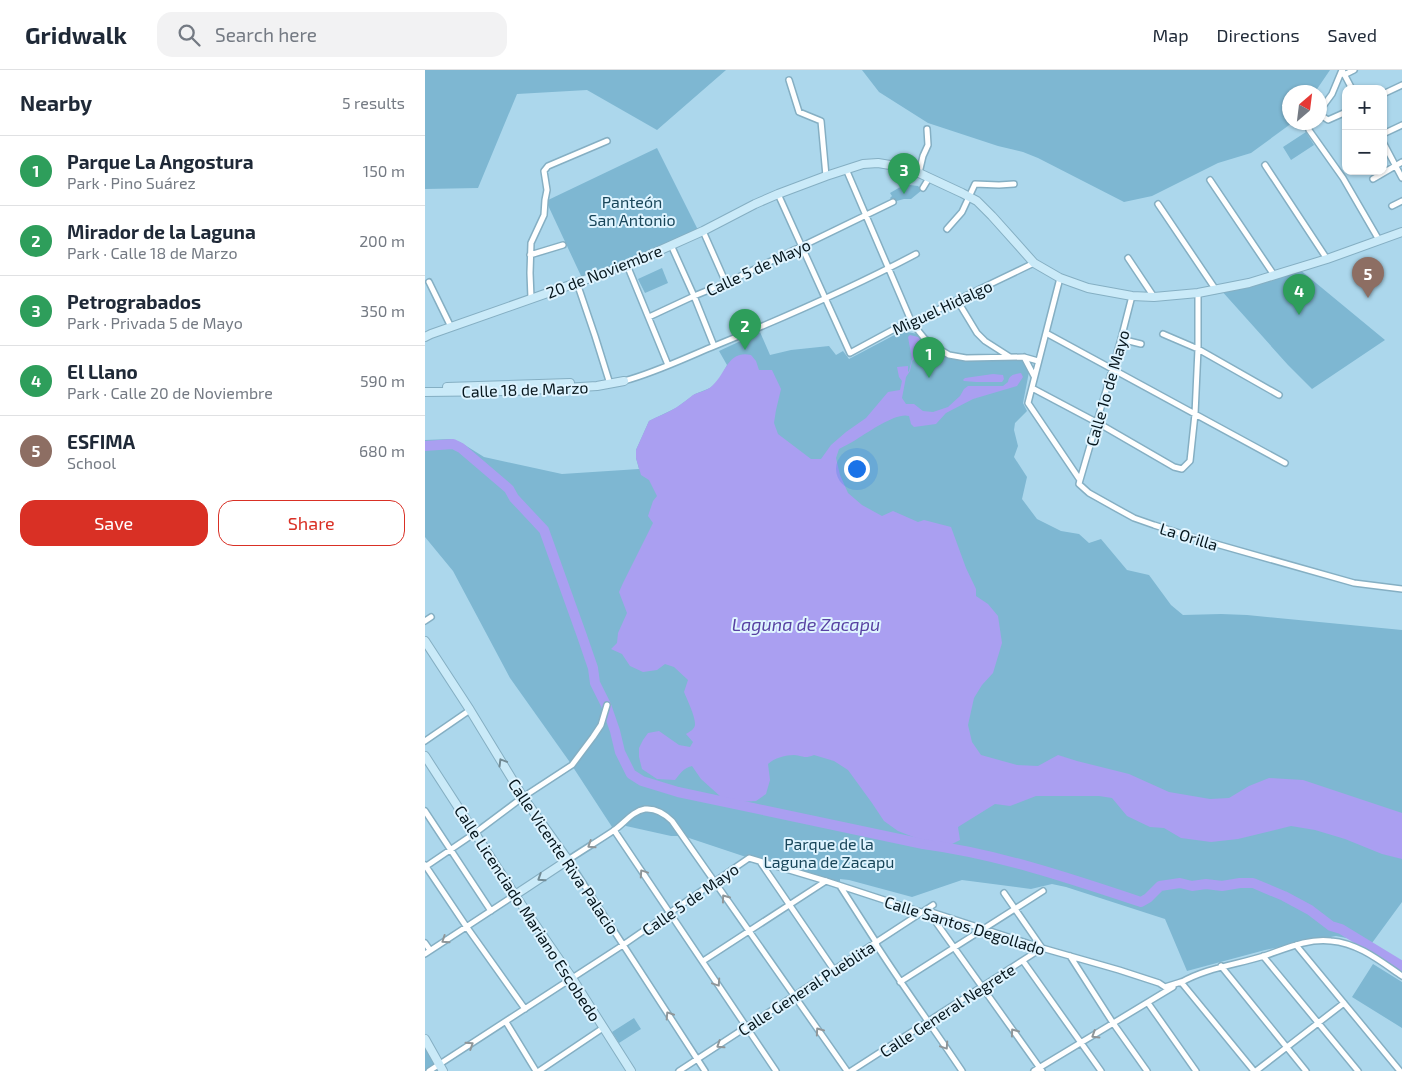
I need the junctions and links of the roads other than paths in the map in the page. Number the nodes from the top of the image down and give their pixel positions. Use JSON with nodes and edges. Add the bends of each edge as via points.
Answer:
{"nodes":[{"id":1,"x":1354,"y":70,"type":"edge"},
{"id":2,"x":1343,"y":72,"type":"edge"},
{"id":3,"x":789,"y":80,"type":"dead end"},
{"id":4,"x":1350,"y":85,"type":"edge"},
{"id":5,"x":1402,"y":85,"type":"edge"},
{"id":6,"x":1387,"y":92,"type":"edge"},
{"id":7,"x":1327,"y":101,"type":"edge"},
{"id":8,"x":1342,"y":114,"type":"edge"},
{"id":9,"x":1327,"y":119,"type":"edge"},
{"id":10,"x":1402,"y":125,"type":"edge"},
{"id":11,"x":927,"y":130,"type":"dead end"},
{"id":12,"x":1309,"y":130,"type":"edge"},
{"id":13,"x":1387,"y":132,"type":"edge"},
{"id":14,"x":607,"y":141,"type":"dead end"},
{"id":15,"x":1387,"y":150,"type":"edge"},
{"id":16,"x":1402,"y":162,"type":"edge"},
{"id":17,"x":1265,"y":164,"type":"dead end"},
{"id":18,"x":1395,"y":165,"type":"junction"},
{"id":19,"x":846,"y":169,"type":"junction"},
{"id":20,"x":919,"y":173,"type":"junction"},
{"id":21,"x":826,"y":176,"type":"junction"},
{"id":22,"x":929,"y":178,"type":"junction"},
{"id":23,"x":1402,"y":178,"type":"edge"},
{"id":24,"x":1373,"y":179,"type":"dead end"},
{"id":25,"x":1210,"y":180,"type":"dead end"},
{"id":26,"x":1014,"y":184,"type":"dead end"},
{"id":27,"x":923,"y":188,"type":"dead end"},
{"id":28,"x":778,"y":194,"type":"junction"},
{"id":29,"x":970,"y":197,"type":"junction"},
{"id":30,"x":1402,"y":201,"type":"edge"},
{"id":31,"x":893,"y":202,"type":"dead end"},
{"id":32,"x":1157,"y":204,"type":"dead end"},
{"id":33,"x":1392,"y":206,"type":"dead end"},
{"id":34,"x":867,"y":216,"type":"junction"},
{"id":35,"x":947,"y":229,"type":"dead end"},
{"id":36,"x":703,"y":231,"type":"junction"},
{"id":37,"x":1402,"y":232,"type":"edge"},
{"id":38,"x":1379,"y":240,"type":"junction"},
{"id":39,"x":563,"y":245,"type":"dead end"},
{"id":40,"x":671,"y":245,"type":"junction"},
{"id":41,"x":802,"y":246,"type":"junction"},
{"id":42,"x":916,"y":254,"type":"dead end"},
{"id":43,"x":530,"y":256,"type":"junction"},
{"id":44,"x":1128,"y":258,"type":"dead end"},
{"id":45,"x":1327,"y":258,"type":"junction"},
{"id":46,"x":1034,"y":263,"type":"junction"},
{"id":47,"x":627,"y":265,"type":"junction"},
{"id":48,"x":889,"y":268,"type":"junction"},
{"id":49,"x":1274,"y":275,"type":"junction"},
{"id":50,"x":1060,"y":278,"type":"junction"},
{"id":51,"x":429,"y":282,"type":"dead end"},
{"id":52,"x":577,"y":283,"type":"junction"},
{"id":53,"x":726,"y":283,"type":"junction"},
{"id":54,"x":1216,"y":290,"type":"junction"},
{"id":55,"x":1198,"y":292,"type":"junction"},
{"id":56,"x":694,"y":296,"type":"junction"},
{"id":57,"x":1132,"y":296,"type":"junction"},
{"id":58,"x":1154,"y":297,"type":"junction"},
{"id":59,"x":531,"y":298,"type":"junction"},
{"id":60,"x":825,"y":298,"type":"junction"},
{"id":61,"x":957,"y":300,"type":"junction"},
{"id":62,"x":649,"y":317,"type":"junction"},
{"id":63,"x":912,"y":323,"type":"junction"},
{"id":64,"x":451,"y":327,"type":"junction"},
{"id":65,"x":1046,"y":333,"type":"junction"},
{"id":66,"x":1163,"y":334,"type":"dead end"},
{"id":67,"x":425,"y":337,"type":"edge"},
{"id":68,"x":1121,"y":339,"type":"junction"},
{"id":69,"x":1141,"y":344,"type":"dead end"},
{"id":70,"x":714,"y":346,"type":"junction"},
{"id":71,"x":1198,"y":349,"type":"junction"},
{"id":72,"x":1010,"y":357,"type":"junction"},
{"id":73,"x":1024,"y":357,"type":"junction"},
{"id":74,"x":1038,"y":361,"type":"junction"},
{"id":75,"x":668,"y":365,"type":"junction"},
{"id":76,"x":1112,"y":369,"type":"junction"},
{"id":77,"x":1034,"y":376,"type":"junction"},
{"id":78,"x":624,"y":381,"type":"joint"},
{"id":79,"x":610,"y":383,"type":"junction"},
{"id":80,"x":425,"y":388,"type":"edge"},
{"id":81,"x":1032,"y":388,"type":"junction"},
{"id":82,"x":425,"y":392,"type":"edge"},
{"id":83,"x":1279,"y":394,"type":"dead end"},
{"id":84,"x":1195,"y":414,"type":"junction"},
{"id":85,"x":1098,"y":423,"type":"junction"},
{"id":86,"x":1285,"y":463,"type":"dead end"},
{"id":87,"x":1080,"y":480,"type":"junction"},
{"id":88,"x":1402,"y":589,"type":"edge"},
{"id":89,"x":431,"y":617,"type":"dead end"},
{"id":90,"x":425,"y":621,"type":"edge"},
{"id":91,"x":425,"y":641,"type":"edge"},
{"id":92,"x":606,"y":707,"type":"dead end"},
{"id":93,"x":470,"y":710,"type":"junction"},
{"id":94,"x":425,"y":741,"type":"edge"},
{"id":95,"x":425,"y":756,"type":"edge"},
{"id":96,"x":523,"y":797,"type":"junction"},
{"id":97,"x":425,"y":811,"type":"edge"},
{"id":98,"x":614,"y":830,"type":"junction"},
{"id":99,"x":475,"y":833,"type":"junction"},
{"id":100,"x":451,"y":849,"type":"junction"},
{"id":101,"x":749,"y":858,"type":"joint"},
{"id":102,"x":568,"y":860,"type":"junction"},
{"id":103,"x":761,"y":862,"type":"junction"},
{"id":104,"x":425,"y":866,"type":"edge"},
{"id":105,"x":826,"y":881,"type":"junction"},
{"id":106,"x":714,"y":883,"type":"junction"},
{"id":107,"x":840,"y":886,"type":"junction"},
{"id":108,"x":1043,"y":891,"type":"dead end"},
{"id":109,"x":1004,"y":893,"type":"dead end"},
{"id":110,"x":515,"y":895,"type":"junction"},
{"id":111,"x":790,"y":904,"type":"junction"},
{"id":112,"x":933,"y":905,"type":"dead end"},
{"id":113,"x":1015,"y":909,"type":"junction"},
{"id":114,"x":491,"y":911,"type":"junction"},
{"id":115,"x":925,"y":912,"type":"junction"},
{"id":116,"x":670,"y":914,"type":"junction"},
{"id":117,"x":466,"y":926,"type":"junction"},
{"id":118,"x":984,"y":929,"type":"junction"},
{"id":119,"x":750,"y":932,"type":"junction"},
{"id":120,"x":876,"y":942,"type":"junction"},
{"id":121,"x":425,"y":943,"type":"edge"},
{"id":122,"x":623,"y":945,"type":"junction"},
{"id":123,"x":1296,"y":945,"type":"junction"},
{"id":124,"x":954,"y":947,"type":"junction"},
{"id":125,"x":1042,"y":948,"type":"junction"},
{"id":126,"x":428,"y":952,"type":"edge"},
{"id":127,"x":1070,"y":956,"type":"junction"},
{"id":128,"x":1263,"y":956,"type":"junction"},
{"id":129,"x":703,"y":961,"type":"junction"},
{"id":130,"x":1023,"y":961,"type":"junction"},
{"id":131,"x":1221,"y":966,"type":"junction"},
{"id":132,"x":834,"y":970,"type":"junction"},
{"id":133,"x":1402,"y":976,"type":"edge"},
{"id":134,"x":572,"y":978,"type":"junction"},
{"id":135,"x":900,"y":982,"type":"junction"},
{"id":136,"x":1181,"y":982,"type":"junction"},
{"id":137,"x":982,"y":987,"type":"junction"},
{"id":138,"x":1165,"y":987,"type":"junction"},
{"id":139,"x":1163,"y":993,"type":"junction"},
{"id":140,"x":794,"y":995,"type":"junction"},
{"id":141,"x":1148,"y":1002,"type":"junction"},
{"id":142,"x":1344,"y":1004,"type":"junction"},
{"id":143,"x":525,"y":1009,"type":"junction"},
{"id":144,"x":929,"y":1021,"type":"junction"},
{"id":145,"x":506,"y":1022,"type":"junction"},
{"id":146,"x":1113,"y":1024,"type":"junction"},
{"id":147,"x":1319,"y":1024,"type":"junction"},
{"id":148,"x":747,"y":1027,"type":"junction"},
{"id":149,"x":603,"y":1028,"type":"junction"},
{"id":150,"x":425,"y":1039,"type":"edge"},
{"id":151,"x":1081,"y":1044,"type":"junction"},
{"id":152,"x":1286,"y":1048,"type":"junction"},
{"id":153,"x":698,"y":1059,"type":"junction"},
{"id":154,"x":441,"y":1068,"type":"edge"},
{"id":155,"x":1041,"y":1069,"type":"edge"},
{"id":156,"x":429,"y":1071,"type":"edge"},
{"id":157,"x":537,"y":1071,"type":"edge"},
{"id":158,"x":631,"y":1071,"type":"edge"},
{"id":159,"x":679,"y":1071,"type":"edge"},
{"id":160,"x":705,"y":1071,"type":"edge"},
{"id":161,"x":776,"y":1071,"type":"edge"},
{"id":162,"x":847,"y":1071,"type":"edge"},
{"id":163,"x":851,"y":1071,"type":"edge"},
{"id":164,"x":962,"y":1071,"type":"edge"},
{"id":165,"x":1034,"y":1071,"type":"edge"},
{"id":166,"x":1101,"y":1071,"type":"edge"},
{"id":167,"x":1147,"y":1071,"type":"edge"},
{"id":168,"x":1197,"y":1071,"type":"edge"},
{"id":169,"x":1255,"y":1071,"type":"edge"},
{"id":170,"x":1306,"y":1071,"type":"edge"},
{"id":171,"x":1358,"y":1071,"type":"edge"},
{"id":172,"x":1400,"y":1071,"type":"edge"}],
"edges":[{"from":1,"to":2,"type":"street"},
{"from":2,"to":4,"type":"street"},
{"from":2,"to":7,"type":"street"},
{"from":3,"to":21,"type":"street","via":[[799,112],[821,121]]},
{"from":5,"to":6,"type":"street"},
{"from":8,"to":9,"type":"street"},
{"from":10,"to":13,"type":"street"},
{"from":11,"to":20,"type":"street","via":[[928,145]]},
{"from":12,"to":38,"type":"street","via":[[1343,178]]},
{"from":14,"to":43,"type":"street","via":[[548,166],[544,171],[547,190],[544,215],[531,243]]},
{"from":15,"to":18,"type":"street"},
{"from":16,"to":18,"type":"street"},
{"from":17,"to":45,"type":"street"},
{"from":18,"to":23,"type":"street"},
{"from":18,"to":24,"type":"street"},
{"from":19,"to":20,"type":"main road","name":"20 de Noviembre","via":[[878,163]]},
{"from":19,"to":21,"type":"main road","name":"20 de Noviembre"},
{"from":19,"to":34,"type":"street"},
{"from":20,"to":22,"type":"main road","name":"20 de Noviembre"},
{"from":21,"to":28,"type":"main road","name":"20 de Noviembre"},
{"from":22,"to":27,"type":"street"},
{"from":22,"to":29,"type":"main road","name":"20 de Noviembre"},
{"from":25,"to":49,"type":"street"},
{"from":26,"to":29,"type":"street","via":[[975,184]]},
{"from":28,"to":36,"type":"main road","name":"20 de Noviembre"},
{"from":28,"to":41,"type":"street"},
{"from":29,"to":35,"type":"street"},
{"from":29,"to":46,"type":"main road","name":"20 de Noviembre","via":[[992,216]]},
{"from":30,"to":33,"type":"street"},
{"from":31,"to":34,"type":"street","name":"Calle 5 de Mayo"},
{"from":32,"to":54,"type":"street"},
{"from":34,"to":41,"type":"street","name":"Calle 5 de Mayo"},
{"from":34,"to":48,"type":"street"},
{"from":36,"to":40,"type":"main road","name":"20 de Noviembre"},
{"from":36,"to":53,"type":"street"},
{"from":37,"to":38,"type":"main road","name":"20 de Noviembre"},
{"from":38,"to":45,"type":"main road","name":"20 de Noviembre"},
{"from":39,"to":43,"type":"street"},
{"from":40,"to":47,"type":"main road","name":"20 de Noviembre"},
{"from":40,"to":56,"type":"street"},
{"from":41,"to":53,"type":"street","name":"Calle 5 de Mayo"},
{"from":41,"to":60,"type":"street"},
{"from":42,"to":48,"type":"street","name":"Calle 18 de Marzo"},
{"from":43,"to":59,"type":"street"},
{"from":44,"to":58,"type":"street"},
{"from":45,"to":49,"type":"main road","name":"20 de Noviembre"},
{"from":46,"to":50,"type":"main road","name":"20 de Noviembre"},
{"from":46,"to":61,"type":"street","name":"Miguel Hidalgo"},
{"from":47,"to":52,"type":"main road","name":"20 de Noviembre"},
{"from":47,"to":62,"type":"street"},
{"from":48,"to":60,"type":"street","name":"Calle 18 de Marzo"},
{"from":48,"to":63,"type":"street"},
{"from":49,"to":54,"type":"main road","name":"20 de Noviembre"},
{"from":50,"to":57,"type":"main road","name":"20 de Noviembre","via":[[1088,288]]},
{"from":50,"to":65,"type":"street"},
{"from":51,"to":64,"type":"street"},
{"from":52,"to":59,"type":"main road","name":"20 de Noviembre"},
{"from":52,"to":79,"type":"street"},
{"from":53,"to":56,"type":"street","name":"Calle 5 de Mayo"},
{"from":54,"to":55,"type":"main road","name":"20 de Noviembre"},
{"from":55,"to":58,"type":"main road","name":"20 de Noviembre"},
{"from":55,"to":71,"type":"street"},
{"from":56,"to":62,"type":"street","name":"Calle 5 de Mayo"},
{"from":56,"to":70,"type":"street"},
{"from":57,"to":58,"type":"main road","name":"20 de Noviembre"},
{"from":57,"to":68,"type":"street","name":"Calle 1o de Mayo"},
{"from":59,"to":64,"type":"main road","name":"20 de Noviembre"},
{"from":60,"to":63,"type":"street","name":"Miguel Hidalgo","via":[[850,353],[900,326]]},
{"from":60,"to":70,"type":"street","name":"Calle 18 de Marzo"},
{"from":61,"to":63,"type":"street","name":"Miguel Hidalgo"},
{"from":61,"to":72,"type":"street","via":[[977,333]]},
{"from":62,"to":75,"type":"street"},
{"from":63,"to":72,"type":"street","via":[[925,339],[949,355]]},
{"from":64,"to":67,"type":"main road","name":"20 de Noviembre"},
{"from":65,"to":74,"type":"street"},
{"from":65,"to":76,"type":"street"},
{"from":66,"to":71,"type":"street"},
{"from":68,"to":69,"type":"street"},
{"from":68,"to":76,"type":"street","name":"Calle 1o de Mayo"},
{"from":70,"to":75,"type":"street","name":"Calle 18 de Marzo"},
{"from":71,"to":83,"type":"street"},
{"from":71,"to":84,"type":"street"},
{"from":72,"to":73,"type":"street"},
{"from":73,"to":74,"type":"street"},
{"from":73,"to":77,"type":"street"},
{"from":74,"to":77,"type":"street"},
{"from":75,"to":78,"type":"street","name":"Calle 18 de Marzo"},
{"from":76,"to":84,"type":"street"},
{"from":76,"to":85,"type":"street","name":"Calle 1o de Mayo"},
{"from":77,"to":81,"type":"street"},
{"from":78,"to":79,"type":"main road","name":"Calle 18 de Marzo"},
{"from":79,"to":80,"type":"main road","name":"Calle 18 de Marzo"},
{"from":79,"to":82,"type":"main road","name":"Calle 18 de Marzo","via":[[514,391]]},
{"from":81,"to":85,"type":"street"},
{"from":81,"to":87,"type":"street","name":"La Orilla","via":[[1028,403]]},
{"from":84,"to":85,"type":"street","via":[[1190,461],[1183,469],[1174,467]]},
{"from":84,"to":86,"type":"street"},
{"from":85,"to":87,"type":"street","name":"Calle 1o de Mayo"},
{"from":87,"to":88,"type":"street","name":"La Orilla","via":[[1079,484],[1089,493],[1134,518],[1154,525],[1354,583]]},
{"from":89,"to":90,"type":"street"},
{"from":91,"to":93,"type":"main road","name":"Calle Vicente Riva Palacio"},
{"from":92,"to":96,"type":"street","via":[[601,725],[572,765]]},
{"from":93,"to":94,"type":"street"},
{"from":96,"to":93,"type":"main road","name":"Calle Vicente Riva Palacio","one_way":true},
{"from":95,"to":99,"type":"main road","name":"Calle Licenciado Mariano Escobedo"},
{"from":96,"to":99,"type":"street"},
{"from":96,"to":102,"type":"main road","name":"Calle Vicente Riva Palacio"},
{"from":97,"to":100,"type":"street"},
{"from":98,"to":102,"type":"street","one_way":true},
{"from":98,"to":106,"type":"street","via":[[631,815],[644,809],[663,813],[672,821]]},
{"from":116,"to":98,"type":"street","one_way":true},
{"from":99,"to":100,"type":"street"},
{"from":99,"to":110,"type":"main road","name":"Calle Licenciado Mariano Escobedo"},
{"from":100,"to":104,"type":"street"},
{"from":100,"to":114,"type":"street"},
{"from":101,"to":103,"type":"street","name":"Calle Santos Degollado"},
{"from":101,"to":106,"type":"street","name":"Calle 5 de Mayo"},
{"from":102,"to":110,"type":"main road","one_way":true},
{"from":102,"to":122,"type":"street","name":"Calle Vicente Riva Palacio"},
{"from":103,"to":105,"type":"street","name":"Calle Santos Degollado"},
{"from":103,"to":111,"type":"street"},
{"from":104,"to":117,"type":"street"},
{"from":105,"to":107,"type":"street","name":"Calle Santos Degollado"},
{"from":105,"to":111,"type":"street"},
{"from":106,"to":116,"type":"street","name":"Calle 5 de Mayo"},
{"from":119,"to":106,"type":"street","one_way":true},
{"from":107,"to":115,"type":"street","name":"Calle Santos Degollado"},
{"from":107,"to":120,"type":"street"},
{"from":108,"to":113,"type":"street"},
{"from":109,"to":113,"type":"street"},
{"from":110,"to":114,"type":"street"},
{"from":110,"to":134,"type":"main road","name":"Calle Licenciado Mariano Escobedo"},
{"from":111,"to":119,"type":"street"},
{"from":111,"to":132,"type":"street"},
{"from":112,"to":115,"type":"street","name":"Calle General Pueblita"},
{"from":113,"to":118,"type":"street"},
{"from":113,"to":125,"type":"street"},
{"from":114,"to":117,"type":"street"},
{"from":115,"to":118,"type":"street","name":"Calle Santos Degollado"},
{"from":115,"to":120,"type":"street","name":"Calle General Pueblita"},
{"from":115,"to":124,"type":"street"},
{"from":116,"to":122,"type":"street","name":"Calle 5 de Mayo"},
{"from":116,"to":129,"type":"street"},
{"from":117,"to":126,"type":"street","one_way":true},
{"from":117,"to":143,"type":"street"},
{"from":118,"to":124,"type":"street"},
{"from":118,"to":125,"type":"street","name":"Calle Santos Degollado"},
{"from":119,"to":129,"type":"street"},
{"from":119,"to":140,"type":"street"},
{"from":120,"to":132,"type":"street","name":"Calle General Pueblita"},
{"from":120,"to":135,"type":"street"},
{"from":121,"to":126,"type":"street"},
{"from":122,"to":134,"type":"street","name":"Calle 5 de Mayo"},
{"from":153,"to":122,"type":"street","name":"Calle Vicente Riva Palacio","one_way":true},
{"from":123,"to":128,"type":"street"},
{"from":123,"to":133,"type":"street","via":[[1331,940],[1351,945]]},
{"from":123,"to":142,"type":"street"},
{"from":124,"to":135,"type":"street"},
{"from":124,"to":137,"type":"street"},
{"from":125,"to":127,"type":"street","name":"Calle Santos Degollado"},
{"from":125,"to":130,"type":"street","name":"Calle General Negrete"},
{"from":127,"to":138,"type":"street","name":"Calle Santos Degollado"},
{"from":127,"to":146,"type":"street"},
{"from":128,"to":131,"type":"street"},
{"from":128,"to":147,"type":"street"},
{"from":129,"to":148,"type":"street","one_way":true},
{"from":130,"to":137,"type":"street","name":"Calle General Negrete"},
{"from":130,"to":151,"type":"street"},
{"from":131,"to":136,"type":"street"},
{"from":131,"to":152,"type":"street"},
{"from":132,"to":140,"type":"street","name":"Calle General Pueblita"},
{"from":134,"to":143,"type":"street","name":"Calle 5 de Mayo"},
{"from":134,"to":149,"type":"main road","name":"Calle Licenciado Mariano Escobedo"},
{"from":135,"to":144,"type":"street"},
{"from":136,"to":138,"type":"street"},
{"from":136,"to":139,"type":"street"},
{"from":136,"to":169,"type":"street"},
{"from":137,"to":144,"type":"street","name":"Calle General Negrete"},
{"from":155,"to":137,"type":"street","one_way":true},
{"from":138,"to":139,"type":"street"},
{"from":139,"to":141,"type":"street"},
{"from":140,"to":148,"type":"street","name":"Calle General Pueblita"},
{"from":162,"to":140,"type":"street","one_way":true},
{"from":141,"to":146,"type":"street"},
{"from":141,"to":168,"type":"street"},
{"from":142,"to":147,"type":"street"},
{"from":142,"to":172,"type":"street"},
{"from":143,"to":145,"type":"street","name":"Calle 5 de Mayo"},
{"from":144,"to":163,"type":"street","name":"Calle General Negrete"},
{"from":144,"to":164,"type":"street","one_way":true},
{"from":154,"to":145,"type":"street","name":"Calle 5 de Mayo","one_way":true},
{"from":145,"to":157,"type":"street"},
{"from":146,"to":151,"type":"street","one_way":true},
{"from":146,"to":167,"type":"street"},
{"from":147,"to":152,"type":"street"},
{"from":147,"to":171,"type":"street"},
{"from":148,"to":153,"type":"street","name":"Calle General Pueblita","one_way":true},
{"from":148,"to":161,"type":"street"},
{"from":149,"to":157,"type":"street"},
{"from":149,"to":158,"type":"main road","name":"Calle Licenciado Mariano Escobedo"},
{"from":150,"to":154,"type":"main road"},
{"from":151,"to":155,"type":"street"},
{"from":151,"to":166,"type":"street"},
{"from":152,"to":169,"type":"street"},
{"from":152,"to":170,"type":"street"},
{"from":153,"to":159,"type":"street","name":"Calle General Pueblita"},
{"from":153,"to":160,"type":"street","name":"Calle Vicente Riva Palacio"},
{"from":154,"to":156,"type":"street","name":"Calle 5 de Mayo"},
{"from":155,"to":165,"type":"street"}]}
